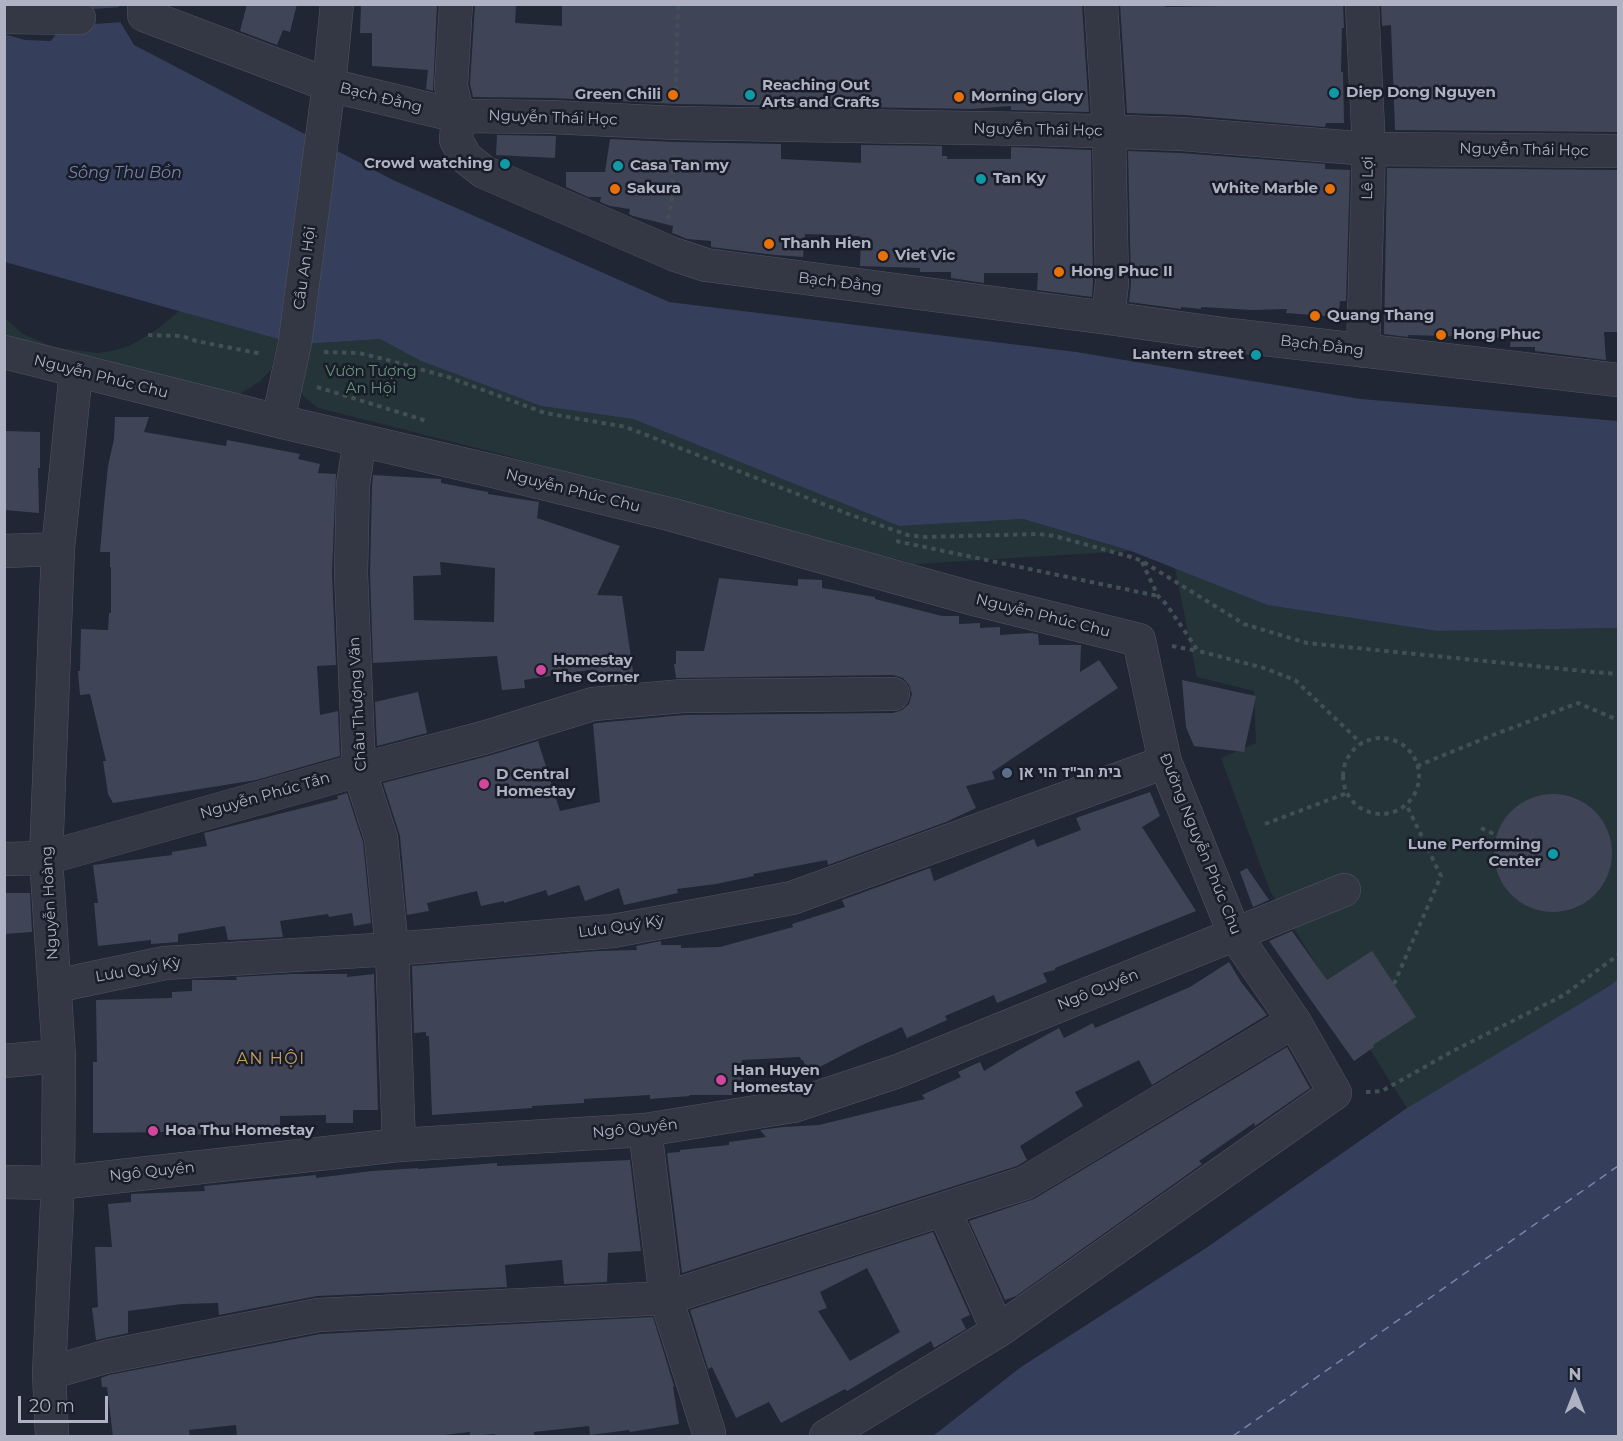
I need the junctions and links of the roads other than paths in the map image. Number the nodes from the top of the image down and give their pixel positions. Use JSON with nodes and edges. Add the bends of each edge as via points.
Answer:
{"nodes":[{"id":1,"x":144,"y":4,"type":"edge"},
{"id":2,"x":337,"y":4,"type":"edge"},
{"id":3,"x":456,"y":4,"type":"edge"},
{"id":4,"x":1101,"y":4,"type":"edge"},
{"id":5,"x":1362,"y":4,"type":"edge"},
{"id":6,"x":4,"y":17,"type":"edge"},
{"id":7,"x":79,"y":18,"type":"dead end"},
{"id":8,"x":327,"y":100,"type":"junction"},
{"id":9,"x":458,"y":116,"type":"junction"},
{"id":10,"x":1109,"y":131,"type":"junction"},
{"id":11,"x":1369,"y":149,"type":"junction"},
{"id":12,"x":1618,"y":151,"type":"edge"},
{"id":13,"x":1108,"y":318,"type":"junction"},
{"id":14,"x":1363,"y":351,"type":"junction"},
{"id":15,"x":4,"y":352,"type":"edge"},
{"id":16,"x":76,"y":371,"type":"junction"},
{"id":17,"x":1618,"y":380,"type":"edge"},
{"id":18,"x":278,"y":421,"type":"junction"},
{"id":19,"x":360,"y":440,"type":"junction"},
{"id":20,"x":58,"y":549,"type":"junction"},
{"id":21,"x":4,"y":551,"type":"edge"},
{"id":22,"x":1139,"y":640,"type":"joint"},
{"id":23,"x":893,"y":694,"type":"dead end"},
{"id":24,"x":1165,"y":762,"type":"junction"},
{"id":25,"x":359,"y":770,"type":"junction"},
{"id":26,"x":46,"y":858,"type":"junction"},
{"id":27,"x":4,"y":859,"type":"edge"},
{"id":28,"x":1344,"y":890,"type":"dead end"},
{"id":29,"x":1235,"y":935,"type":"junction"},
{"id":30,"x":392,"y":949,"type":"junction"},
{"id":31,"x":55,"y":986,"type":"junction"},
{"id":32,"x":1294,"y":1021,"type":"junction"},
{"id":33,"x":59,"y":1056,"type":"junction"},
{"id":34,"x":4,"y":1061,"type":"edge"},
{"id":35,"x":645,"y":1130,"type":"junction"},
{"id":36,"x":399,"y":1145,"type":"junction"},
{"id":37,"x":4,"y":1182,"type":"edge"},
{"id":38,"x":58,"y":1183,"type":"junction"},
{"id":39,"x":944,"y":1210,"type":"junction"},
{"id":40,"x":666,"y":1298,"type":"junction"},
{"id":41,"x":998,"y":1331,"type":"junction"},
{"id":42,"x":49,"y":1373,"type":"junction"},
{"id":43,"x":703,"y":1435,"type":"edge"},
{"id":44,"x":52,"y":1437,"type":"edge"},
{"id":45,"x":826,"y":1437,"type":"edge"}],
"edges":[{"from":1,"to":8,"type":"street","name":"Bạch Đằng","via":[[144,15]]},
{"from":2,"to":8,"type":"street"},
{"from":3,"to":9,"type":"street","via":[[451,86]]},
{"from":4,"to":10,"type":"street"},
{"from":5,"to":11,"type":"street","name":"Lê Lợi"},
{"from":6,"to":7,"type":"street"},
{"from":8,"to":9,"type":"street","name":"Bạch Đằng"},
{"from":8,"to":18,"type":"street","name":"Cầu An Hội","via":[[293,351]]},
{"from":9,"to":10,"type":"street","name":"Nguyễn Thái Học"},
{"from":9,"to":13,"type":"street","name":"Bạch Đằng","via":[[456,140],[466,158],[484,172],[706,265]]},
{"from":10,"to":11,"type":"street","name":"Nguyễn Thái Học"},
{"from":10,"to":13,"type":"street","via":[[1112,283]]},
{"from":11,"to":12,"type":"street","name":"Nguyễn Thái Học"},
{"from":11,"to":14,"type":"street","name":"Lê Lợi"},
{"from":13,"to":14,"type":"street","name":"Bạch Đằng"},
{"from":14,"to":17,"type":"street","name":"Bạch Đằng"},
{"from":15,"to":16,"type":"street","name":"Nguyễn Phúc Chu"},
{"from":16,"to":18,"type":"street","name":"Nguyễn Phúc Chu"},
{"from":16,"to":20,"type":"street","name":"Nguyễn Hoàng"},
{"from":18,"to":19,"type":"street","name":"Nguyễn Phúc Chu"},
{"from":19,"to":22,"type":"street","name":"Nguyễn Phúc Chu","via":[[673,515],[978,600]]},
{"from":19,"to":25,"type":"street","name":"Châu Thượng Văn","via":[[353,484],[351,573]]},
{"from":20,"to":21,"type":"street"},
{"from":20,"to":26,"type":"street","name":"Nguyễn Hoàng"},
{"from":22,"to":24,"type":"street","name":"Đường Nguyễn Phúc Chu"},
{"from":23,"to":25,"type":"street","name":"Nguyễn Phúc Tần","via":[[683,696],[593,704]]},
{"from":24,"to":29,"type":"street","name":"Đường Nguyễn Phúc Chu"},
{"from":24,"to":30,"type":"street","name":"Lưu Quý Kỳ","via":[[792,898],[613,931]]},
{"from":25,"to":26,"type":"street","name":"Nguyễn Phúc Tần"},
{"from":25,"to":30,"type":"street","name":"Châu Thượng Văn","via":[[381,838]]},
{"from":26,"to":27,"type":"street","name":"Nguyễn Phúc Tần"},
{"from":26,"to":31,"type":"street","name":"Nguyễn Hoàng"},
{"from":28,"to":29,"type":"street","name":"Ngô Quyền"},
{"from":29,"to":32,"type":"street","name":"Đường Nguyễn Phúc Chu"},
{"from":29,"to":35,"type":"street","name":"Ngô Quyền","via":[[898,1071],[793,1106]]},
{"from":30,"to":31,"type":"street","name":"Lưu Quý Kỳ","via":[[165,963]]},
{"from":30,"to":36,"type":"street","name":"Châu Thượng Văn"},
{"from":31,"to":33,"type":"street","name":"Nguyễn Hoàng"},
{"from":32,"to":39,"type":"street","via":[[1026,1183]]},
{"from":32,"to":41,"type":"street","name":"Đường Nguyễn Phúc Chu","via":[[1335,1093]]},
{"from":33,"to":34,"type":"street"},
{"from":33,"to":38,"type":"street","name":"Nguyễn Hoàng"},
{"from":35,"to":36,"type":"street","name":"Ngô Quyền"},
{"from":35,"to":40,"type":"street"},
{"from":36,"to":38,"type":"street","name":"Ngô Quyền"},
{"from":37,"to":38,"type":"street","name":"Ngô Quyền"},
{"from":38,"to":42,"type":"street","name":"Nguyễn Hoàng"},
{"from":39,"to":40,"type":"street"},
{"from":39,"to":41,"type":"street"},
{"from":40,"to":42,"type":"street","via":[[318,1315],[105,1357]]},
{"from":40,"to":43,"type":"street"},
{"from":41,"to":45,"type":"street"},
{"from":42,"to":44,"type":"street","name":"Nguyễn Hoàng"}]}
